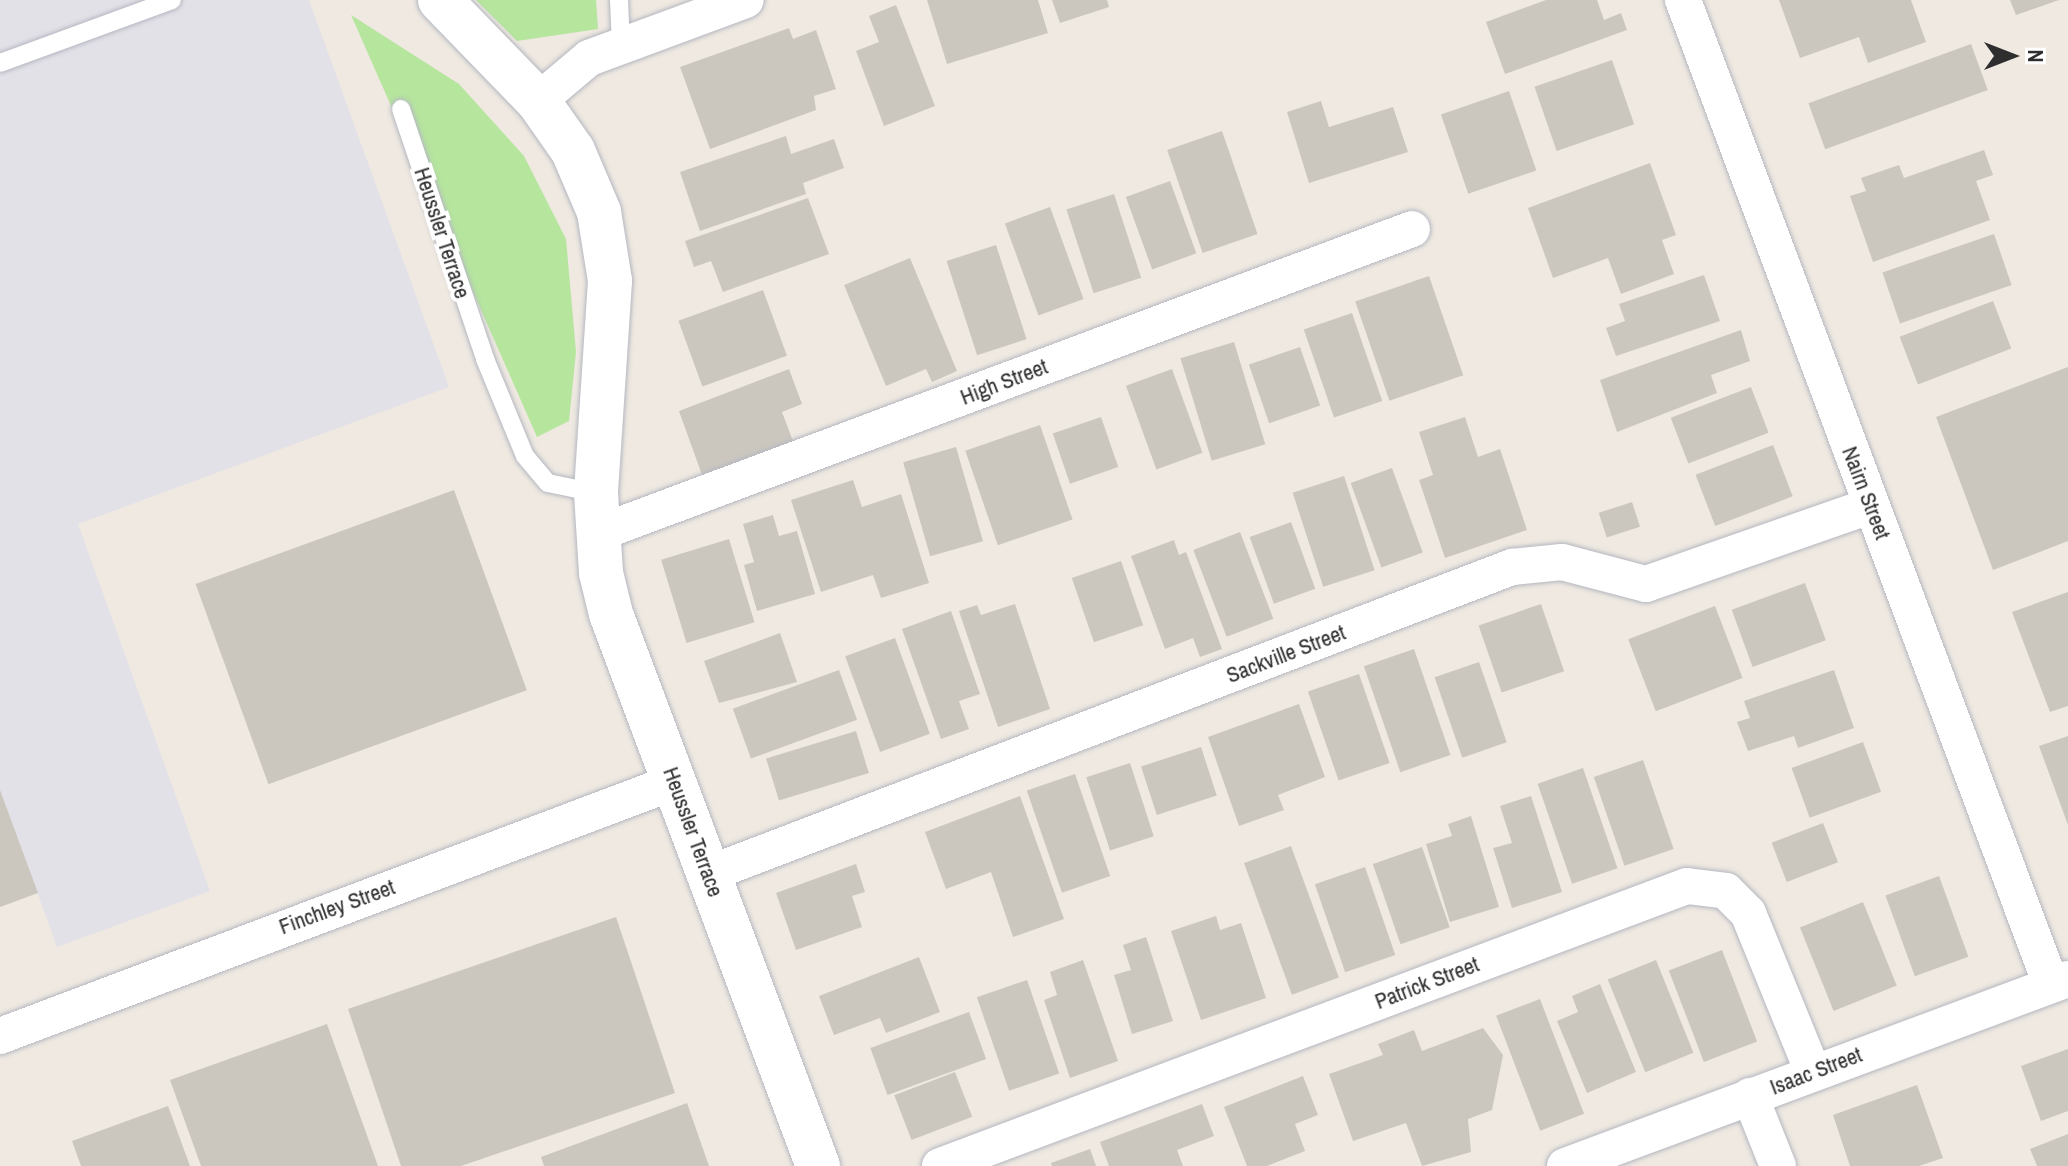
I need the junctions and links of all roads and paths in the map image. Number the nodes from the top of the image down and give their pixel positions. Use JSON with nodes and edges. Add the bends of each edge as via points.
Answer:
{"nodes":[{"id":1,"x":172,"y":0,"type":"edge"},
{"id":2,"x":440,"y":0,"type":"edge"},
{"id":3,"x":619,"y":0,"type":"edge"},
{"id":4,"x":746,"y":0,"type":"edge"},
{"id":5,"x":1683,"y":0,"type":"edge"},
{"id":6,"x":621,"y":46,"type":"junction"},
{"id":7,"x":0,"y":63,"type":"edge"},
{"id":8,"x":538,"y":101,"type":"junction"},
{"id":9,"x":401,"y":109,"type":"dead end"},
{"id":10,"x":1412,"y":229,"type":"dead end"},
{"id":11,"x":1870,"y":506,"type":"junction"},
{"id":12,"x":596,"y":513,"type":"junction"},
{"id":13,"x":674,"y":782,"type":"junction"},
{"id":14,"x":708,"y":874,"type":"junction"},
{"id":15,"x":2060,"y":982,"type":"edge"},
{"id":16,"x":0,"y":1036,"type":"edge"},
{"id":17,"x":1813,"y":1072,"type":"junction"},
{"id":18,"x":1750,"y":1096,"type":"junction"},
{"id":19,"x":818,"y":1166,"type":"edge"},
{"id":20,"x":940,"y":1166,"type":"edge"},
{"id":21,"x":1565,"y":1166,"type":"edge"},
{"id":22,"x":1778,"y":1166,"type":"edge"}],
"edges":[{"from":1,"to":7,"type":"lane"},
{"from":2,"to":8,"type":"street","name":"Heussler Terrace"},
{"from":3,"to":6,"type":"lane"},
{"from":4,"to":6,"type":"street"},
{"from":5,"to":11,"type":"street","name":"Nairn Street"},
{"from":6,"to":8,"type":"street","via":[[576,66]]},
{"from":8,"to":12,"type":"street","name":"Heussler Terrace","via":[[588,180],[608,246]]},
{"from":9,"to":12,"type":"lane","name":"Heussler Terrace","via":[[485,359],[525,456],[548,483]]},
{"from":10,"to":12,"type":"street","name":"High Street"},
{"from":11,"to":14,"type":"street","name":"Sackville Street","via":[[1646,584],[1562,562],[1512,567]]},
{"from":11,"to":15,"type":"street","name":"Nairn Street"},
{"from":12,"to":13,"type":"street","name":"Heussler Terrace","via":[[611,614]]},
{"from":13,"to":14,"type":"street","name":"Heussler Terrace"},
{"from":13,"to":16,"type":"street","name":"Finchley Street"},
{"from":14,"to":19,"type":"street","name":"Heussler Terrace"},
{"from":15,"to":17,"type":"street","name":"Isaac Street"},
{"from":17,"to":18,"type":"street","name":"Isaac Street"},
{"from":17,"to":20,"type":"street","name":"Patrick Street","via":[[1748,913],[1726,891],[1687,886]]},
{"from":18,"to":21,"type":"street","name":"Isaac Street"},
{"from":18,"to":22,"type":"street"}]}
